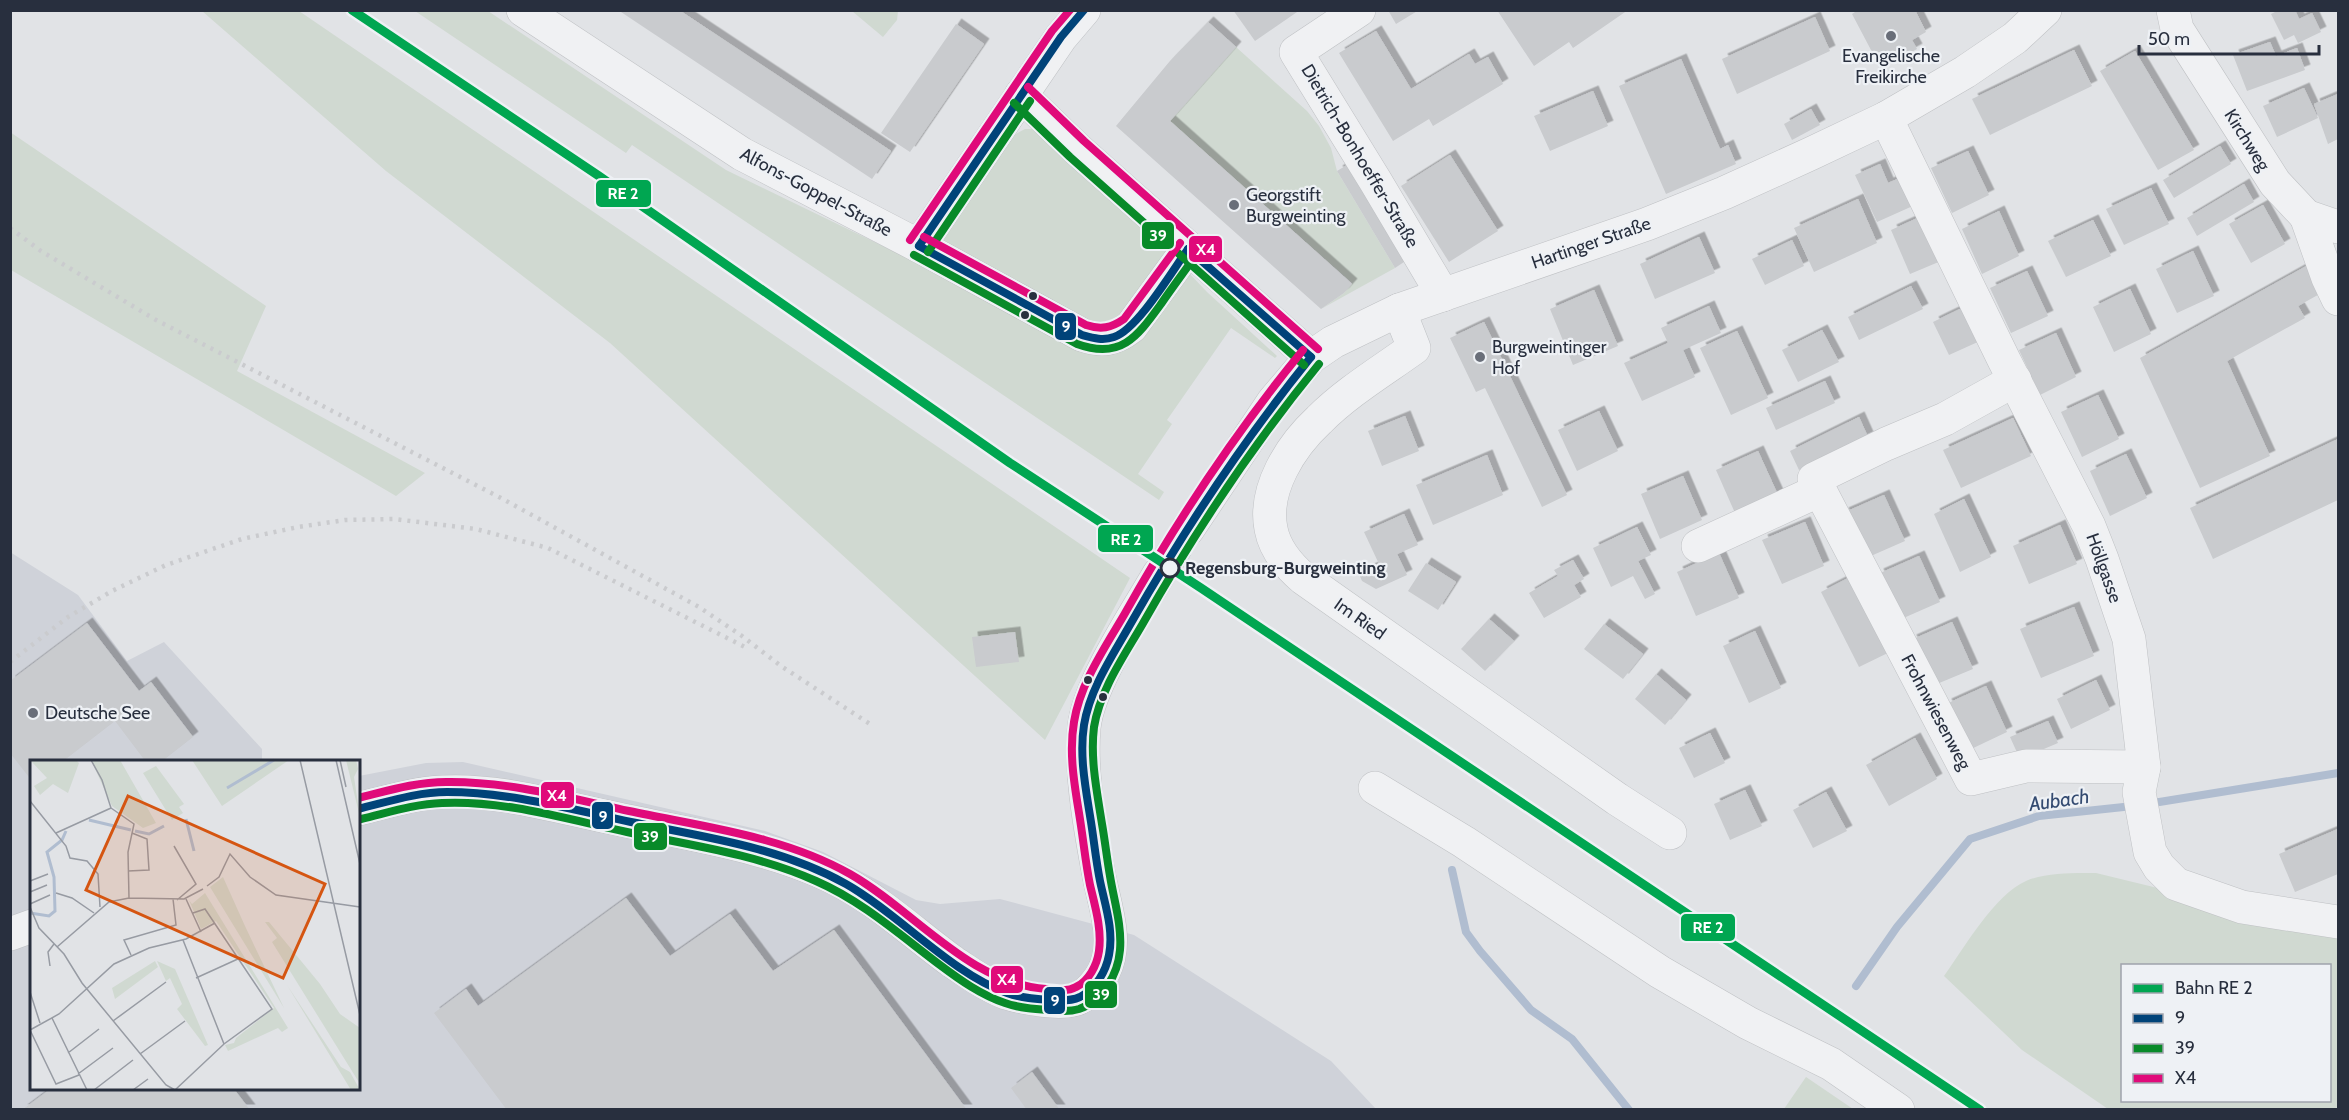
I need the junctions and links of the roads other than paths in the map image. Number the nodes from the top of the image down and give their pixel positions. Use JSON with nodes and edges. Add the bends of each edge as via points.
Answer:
{"nodes":[{"id":1,"x":523,"y":10,"type":"edge"},
{"id":2,"x":1084,"y":10,"type":"edge"},
{"id":3,"x":1359,"y":10,"type":"edge"},
{"id":4,"x":2045,"y":10,"type":"edge"},
{"id":5,"x":2169,"y":17,"type":"edge"},
{"id":6,"x":1021,"y":94,"type":"junction"},
{"id":7,"x":1886,"y":118,"type":"junction"},
{"id":8,"x":2306,"y":216,"type":"junction"},
{"id":9,"x":2338,"y":227,"type":"edge"},
{"id":10,"x":919,"y":246,"type":"junction"},
{"id":11,"x":1188,"y":249,"type":"junction"},
{"id":12,"x":1443,"y":295,"type":"junction"},
{"id":13,"x":2338,"y":299,"type":"edge"},
{"id":14,"x":1399,"y":310,"type":"junction"},
{"id":15,"x":1311,"y":357,"type":"junction"},
{"id":16,"x":2015,"y":380,"type":"junction"},
{"id":17,"x":1820,"y":490,"type":"junction"},
{"id":18,"x":1188,"y":529,"type":"tunnel mouth"},
{"id":19,"x":1698,"y":546,"type":"dead end"},
{"id":20,"x":1159,"y":574,"type":"tunnel mouth"},
{"id":21,"x":1375,"y":788,"type":"dead end"},
{"id":22,"x":2143,"y":793,"type":"junction"},
{"id":23,"x":360,"y":808,"type":"edge"},
{"id":24,"x":1670,"y":833,"type":"dead end"},
{"id":25,"x":2338,"y":922,"type":"edge"},
{"id":26,"x":30,"y":927,"type":"edge"},
{"id":27,"x":10,"y":934,"type":"edge"},
{"id":28,"x":1898,"y":1110,"type":"edge"}],
"edges":[{"from":1,"to":10,"type":"street","name":"Alfons-Goppel-Straße","via":[[742,154]]},
{"from":2,"to":6,"type":"street"},
{"from":3,"to":12,"type":"street","name":"Dietrich-Bonhoeffer-Straße","via":[[1296,52]]},
{"from":4,"to":7,"type":"street","name":"Hartinger Straße","via":[[2014,38],[1965,72]]},
{"from":5,"to":8,"type":"street","name":"Kirchweg","via":[[2275,183]]},
{"from":6,"to":10,"type":"street"},
{"from":6,"to":11,"type":"street"},
{"from":7,"to":12,"type":"street","name":"Hartinger Straße","via":[[1669,215]]},
{"from":7,"to":16,"type":"street","name":"Höllgasse"},
{"from":8,"to":9,"type":"street","name":"Kirchweg"},
{"from":8,"to":13,"type":"street"},
{"from":10,"to":11,"type":"street","name":"Alfons-Goppel-Straße","via":[[1095,340],[1108,340],[1131,327]]},
{"from":11,"to":15,"type":"street"},
{"from":12,"to":14,"type":"street","name":"Hartinger Straße"},
{"from":14,"to":15,"type":"street","name":"Hartinger Straße"},
{"from":14,"to":24,"type":"street","name":"Im Ried","via":[[1414,348],[1318,420],[1285,464],[1275,485],[1271,507],[1271,529],[1278,548],[1287,564],[1303,578]]},
{"from":15,"to":18,"type":"street","name":"Hartinger Straße","via":[[1273,402]]},
{"from":16,"to":17,"type":"street","via":[[1945,419],[1814,479]]},
{"from":16,"to":22,"type":"street","name":"Höllgasse","via":[[2089,526],[2129,639]]},
{"from":17,"to":19,"type":"street"},
{"from":17,"to":22,"type":"street","name":"Frohnwiesenweg","via":[[1971,779],[2026,766]]},
{"from":20,"to":23,"type":"street","via":[[1096,688],[1084,724],[1084,770],[1110,947],[1097,983],[1078,999],[1032,999],[1005,992],[976,978],[844,883],[771,855],[486,794],[443,792]]},
{"from":21,"to":28,"type":"street","via":[[1660,972],[1748,1023],[1831,1064]]},
{"from":22,"to":25,"type":"street","name":"Höllgasse","via":[[2150,852],[2176,884],[2242,907]]},
{"from":26,"to":27,"type":"street"}]}
